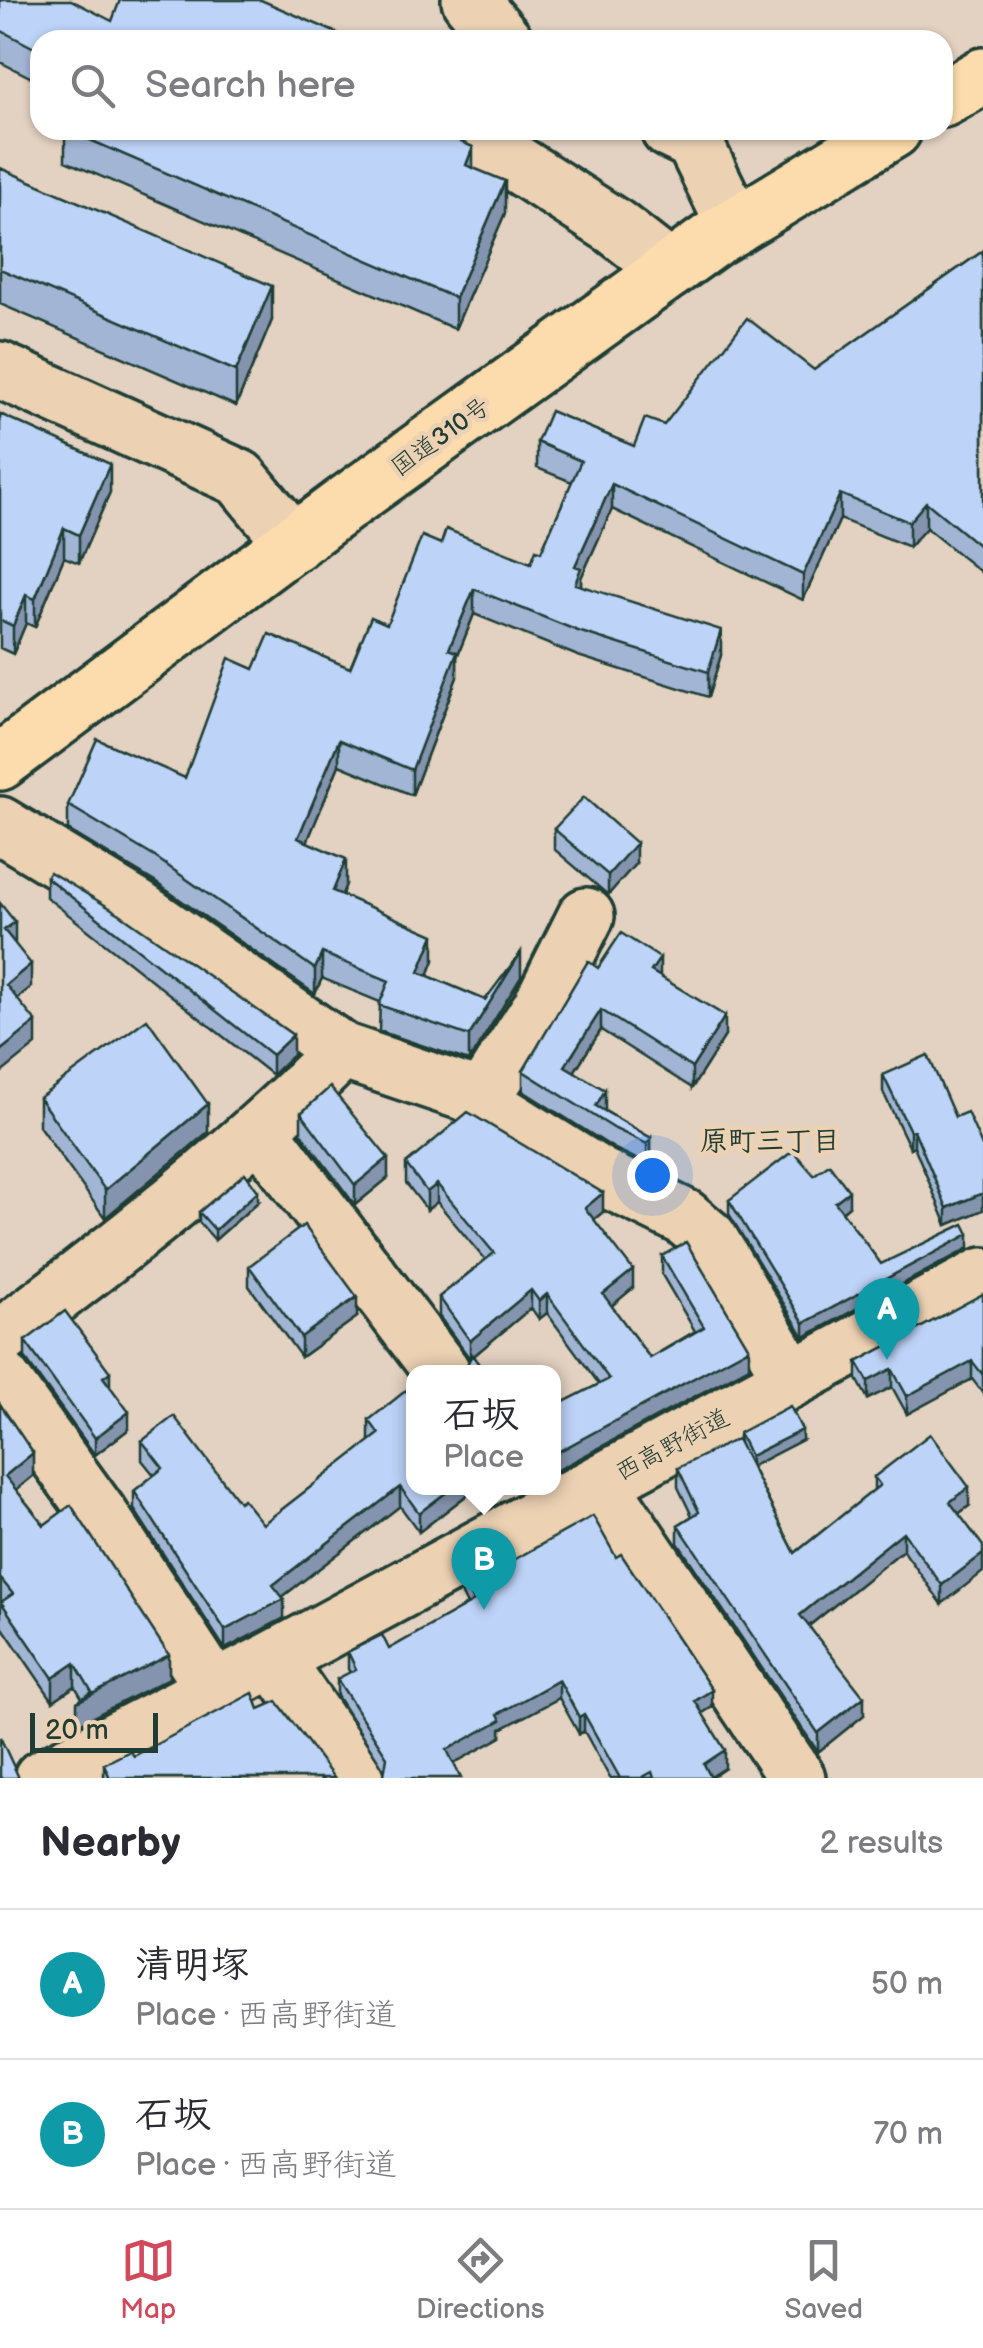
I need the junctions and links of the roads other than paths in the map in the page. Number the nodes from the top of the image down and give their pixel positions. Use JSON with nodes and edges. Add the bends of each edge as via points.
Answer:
{"nodes":[{"id":1,"x":470,"y":0,"type":"edge"},
{"id":2,"x":496,"y":30,"type":"edge"},
{"id":3,"x":983,"y":76,"type":"edge"},
{"id":4,"x":953,"y":93,"type":"edge"},
{"id":5,"x":479,"y":140,"type":"edge"},
{"id":6,"x":690,"y":140,"type":"edge"},
{"id":7,"x":876,"y":140,"type":"edge"},
{"id":8,"x":735,"y":226,"type":"junction"},
{"id":9,"x":670,"y":270,"type":"junction"},
{"id":10,"x":0,"y":370,"type":"edge"},
{"id":11,"x":294,"y":542,"type":"junction"},
{"id":12,"x":0,"y":762,"type":"edge"},
{"id":13,"x":0,"y":825,"type":"edge"},
{"id":14,"x":586,"y":916,"type":"dead end"},
{"id":15,"x":342,"y":1052,"type":"junction"},
{"id":16,"x":480,"y":1100,"type":"junction"},
{"id":17,"x":261,"y":1132,"type":"junction"},
{"id":18,"x":983,"y":1276,"type":"edge"},
{"id":19,"x":0,"y":1338,"type":"edge"},
{"id":20,"x":437,"y":1365,"type":"edge"},
{"id":21,"x":0,"y":1378,"type":"edge"},
{"id":22,"x":792,"y":1379,"type":"junction"},
{"id":23,"x":600,"y":1483,"type":"junction"},
{"id":24,"x":561,"y":1493,"type":"edge"},
{"id":25,"x":553,"y":1495,"type":"edge"},
{"id":26,"x":526,"y":1502,"type":"edge"},
{"id":27,"x":274,"y":1659,"type":"junction"},
{"id":28,"x":215,"y":1690,"type":"junction"},
{"id":29,"x":42,"y":1778,"type":"edge"},
{"id":30,"x":356,"y":1778,"type":"edge"},
{"id":31,"x":797,"y":1778,"type":"edge"}],
"edges":[{"from":1,"to":2,"type":"street"},
{"from":3,"to":4,"type":"highway"},
{"from":5,"to":9,"type":"street"},
{"from":6,"to":8,"type":"street"},
{"from":7,"to":8,"type":"highway","name":"国道310号"},
{"from":8,"to":9,"type":"highway","name":"国道310号"},
{"from":9,"to":11,"type":"highway","name":"国道310号"},
{"from":10,"to":11,"type":"street","via":[[240,478]]},
{"from":11,"to":12,"type":"highway","name":"国道310号"},
{"from":13,"to":15,"type":"street","via":[[137,908]]},
{"from":14,"to":16,"type":"street","via":[[540,1008]]},
{"from":15,"to":16,"type":"street"},
{"from":15,"to":17,"type":"street"},
{"from":16,"to":22,"type":"street","via":[[600,1176],[684,1217],[709,1238]]},
{"from":17,"to":19,"type":"street"},
{"from":17,"to":20,"type":"street"},
{"from":18,"to":22,"type":"street","name":"西高野街道"},
{"from":21,"to":28,"type":"street"},
{"from":22,"to":23,"type":"street","name":"西高野街道"},
{"from":23,"to":24,"type":"street","name":"西高野街道"},
{"from":23,"to":31,"type":"street"},
{"from":25,"to":26,"type":"street","name":"西高野街道"},
{"from":26,"to":27,"type":"street","name":"西高野街道"},
{"from":27,"to":28,"type":"street","name":"西高野街道"},
{"from":27,"to":30,"type":"street"},
{"from":28,"to":29,"type":"street","name":"西高野街道"}]}
